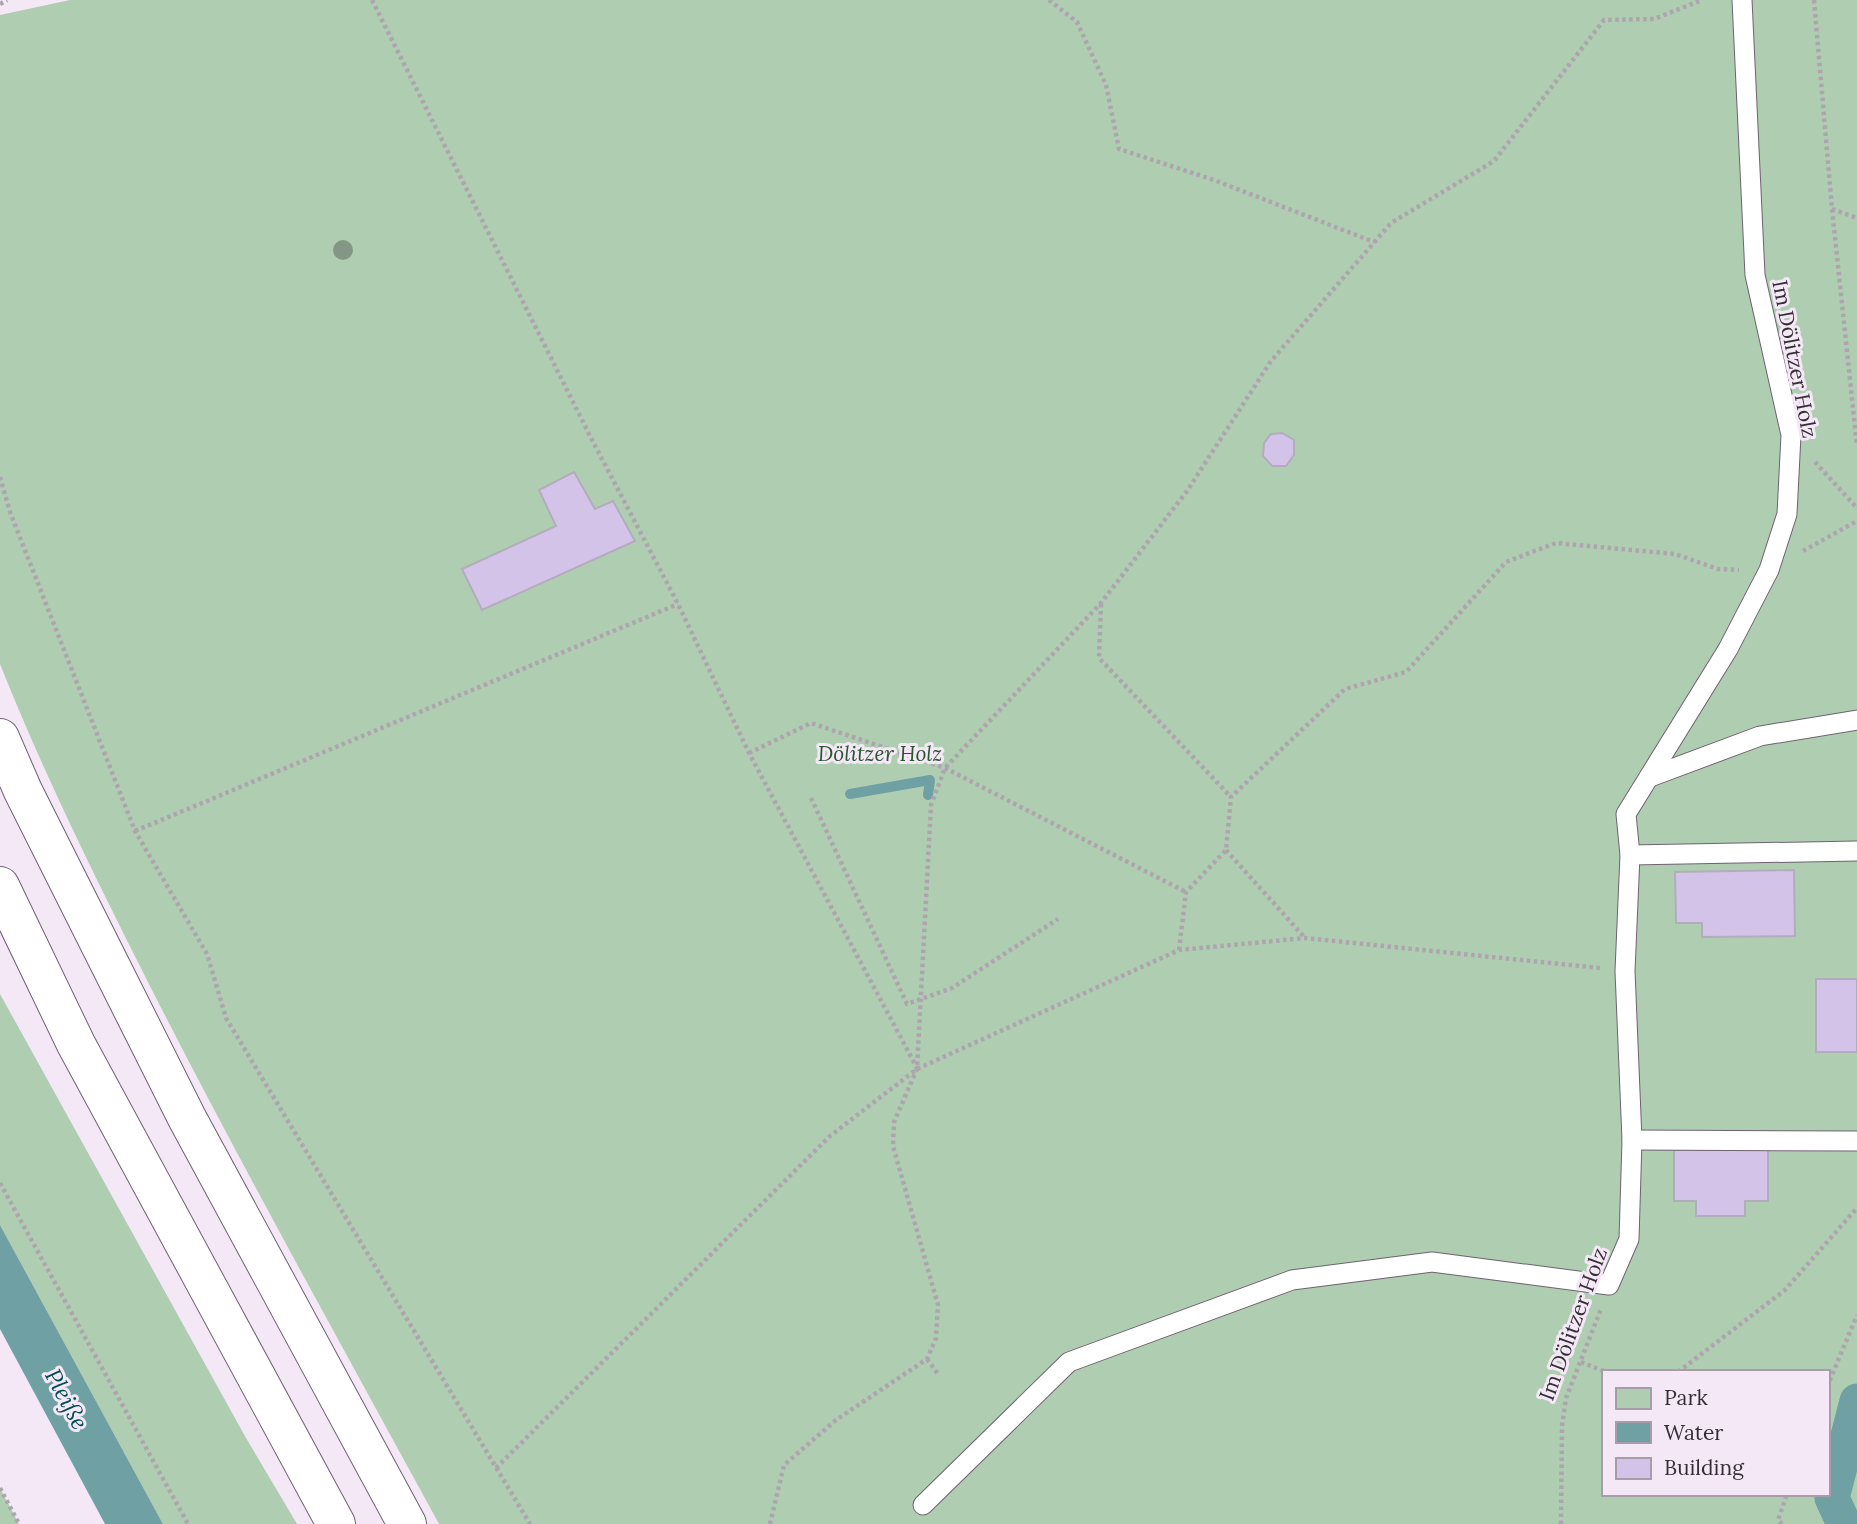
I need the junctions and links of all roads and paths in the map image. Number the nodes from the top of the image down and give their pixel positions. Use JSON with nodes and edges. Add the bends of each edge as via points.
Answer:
{"nodes":[{"id":1,"x":7,"y":0,"type":"edge"},
{"id":2,"x":372,"y":0,"type":"edge"},
{"id":3,"x":1049,"y":0,"type":"edge"},
{"id":4,"x":1702,"y":0,"type":"edge"},
{"id":5,"x":1742,"y":0,"type":"edge"},
{"id":6,"x":1814,"y":0,"type":"edge"},
{"id":7,"x":0,"y":4,"type":"edge"},
{"id":8,"x":1832,"y":209,"type":"junction"},
{"id":9,"x":1857,"y":218,"type":"edge"},
{"id":10,"x":1374,"y":242,"type":"junction"},
{"id":11,"x":1791,"y":435,"type":"junction"},
{"id":12,"x":1857,"y":446,"type":"edge"},
{"id":13,"x":0,"y":477,"type":"edge"},
{"id":14,"x":1857,"y":508,"type":"edge"},
{"id":15,"x":1857,"y":521,"type":"edge"},
{"id":16,"x":1769,"y":570,"type":"junction"},
{"id":17,"x":1101,"y":603,"type":"junction"},
{"id":18,"x":678,"y":604,"type":"junction"},
{"id":19,"x":1857,"y":720,"type":"edge"},
{"id":20,"x":0,"y":738,"type":"edge"},
{"id":21,"x":749,"y":753,"type":"junction"},
{"id":22,"x":945,"y":768,"type":"junction"},
{"id":23,"x":1650,"y":777,"type":"junction"},
{"id":24,"x":1231,"y":797,"type":"junction"},
{"id":25,"x":811,"y":798,"type":"dead end"},
{"id":26,"x":135,"y":831,"type":"junction"},
{"id":27,"x":1226,"y":850,"type":"junction"},
{"id":28,"x":1857,"y":851,"type":"edge"},
{"id":29,"x":1630,"y":855,"type":"junction"},
{"id":30,"x":0,"y":886,"type":"edge"},
{"id":31,"x":1186,"y":892,"type":"junction"},
{"id":32,"x":0,"y":915,"type":"edge"},
{"id":33,"x":1058,"y":919,"type":"dead end"},
{"id":34,"x":1305,"y":938,"type":"junction"},
{"id":35,"x":1179,"y":950,"type":"junction"},
{"id":36,"x":35,"y":961,"type":"junction"},
{"id":37,"x":1625,"y":971,"type":"junction"},
{"id":38,"x":921,"y":999,"type":"junction"},
{"id":39,"x":918,"y":1069,"type":"junction"},
{"id":40,"x":1632,"y":1140,"type":"junction"},
{"id":41,"x":1857,"y":1141,"type":"edge"},
{"id":42,"x":0,"y":1183,"type":"edge"},
{"id":43,"x":1857,"y":1208,"type":"edge"},
{"id":44,"x":1609,"y":1285,"type":"junction"},
{"id":45,"x":1857,"y":1315,"type":"edge"},
{"id":46,"x":927,"y":1359,"type":"junction"},
{"id":47,"x":1581,"y":1362,"type":"junction"},
{"id":48,"x":1602,"y":1370,"type":"edge"},
{"id":49,"x":1681,"y":1370,"type":"edge"},
{"id":50,"x":938,"y":1374,"type":"dead end"},
{"id":51,"x":1829,"y":1382,"type":"edge"},
{"id":52,"x":496,"y":1468,"type":"junction"},
{"id":53,"x":0,"y":1488,"type":"edge"},
{"id":54,"x":1786,"y":1496,"type":"edge"},
{"id":55,"x":923,"y":1505,"type":"dead end"},
{"id":56,"x":19,"y":1524,"type":"edge"},
{"id":57,"x":188,"y":1524,"type":"edge"},
{"id":58,"x":336,"y":1524,"type":"edge"},
{"id":59,"x":407,"y":1524,"type":"edge"},
{"id":60,"x":530,"y":1524,"type":"edge"},
{"id":61,"x":770,"y":1524,"type":"edge"},
{"id":62,"x":1562,"y":1524,"type":"edge"},
{"id":63,"x":1782,"y":1524,"type":"edge"}],
"edges":[{"from":1,"to":7,"type":"path"},
{"from":2,"to":18,"type":"path"},
{"from":3,"to":10,"type":"path","via":[[1077,22],[1106,85],[1119,149]]},
{"from":4,"to":10,"type":"path","via":[[1654,19],[1604,20],[1494,161],[1391,223]]},
{"from":5,"to":11,"type":"lane","name":"Im Dölitzer Holz","via":[[1755,275]]},
{"from":6,"to":8,"type":"path"},
{"from":8,"to":9,"type":"path"},
{"from":8,"to":12,"type":"path"},
{"from":10,"to":17,"type":"path","via":[[1271,361],[1187,491]]},
{"from":11,"to":14,"type":"path"},
{"from":11,"to":16,"type":"lane","name":"Im Dölitzer Holz","via":[[1787,514]]},
{"from":13,"to":26,"type":"path"},
{"from":15,"to":16,"type":"path"},
{"from":16,"to":23,"type":"lane","name":"Im Dölitzer Holz","via":[[1728,649]]},
{"from":16,"to":24,"type":"path","via":[[1718,569],[1675,554],[1556,543],[1506,562],[1406,672],[1345,689]]},
{"from":17,"to":22,"type":"path"},
{"from":17,"to":24,"type":"path","via":[[1099,658]]},
{"from":18,"to":21,"type":"path"},
{"from":18,"to":26,"type":"path"},
{"from":19,"to":23,"type":"lane","via":[[1760,736]]},
{"from":20,"to":59,"type":"highway","via":[[57,862],[187,1118]]},
{"from":21,"to":22,"type":"path","via":[[811,723]]},
{"from":21,"to":39,"type":"path"},
{"from":22,"to":31,"type":"path"},
{"from":22,"to":38,"type":"path","via":[[931,805]]},
{"from":23,"to":29,"type":"lane","name":"Im Dölitzer Holz","via":[[1626,814]]},
{"from":24,"to":27,"type":"path"},
{"from":25,"to":38,"type":"path","via":[[907,1004]]},
{"from":26,"to":52,"type":"path","via":[[207,954],[226,1018]]},
{"from":27,"to":31,"type":"path"},
{"from":27,"to":34,"type":"path"},
{"from":28,"to":29,"type":"lane"},
{"from":29,"to":37,"type":"lane","name":"Im Dölitzer Holz"},
{"from":30,"to":36,"type":"highway"},
{"from":31,"to":35,"type":"path"},
{"from":32,"to":36,"type":"highway"},
{"from":33,"to":38,"type":"path","via":[[952,988]]},
{"from":34,"to":35,"type":"path"},
{"from":34,"to":37,"type":"path"},
{"from":35,"to":39,"type":"path"},
{"from":36,"to":58,"type":"highway","via":[[140,1165]]},
{"from":37,"to":40,"type":"lane","name":"Im Dölitzer Holz"},
{"from":38,"to":39,"type":"path"},
{"from":39,"to":46,"type":"path","via":[[894,1122],[893,1146],[938,1305],[936,1338]]},
{"from":39,"to":52,"type":"path","via":[[830,1136]]},
{"from":40,"to":41,"type":"lane"},
{"from":40,"to":44,"type":"lane","name":"Im Dölitzer Holz","via":[[1629,1239]]},
{"from":42,"to":57,"type":"path"},
{"from":43,"to":49,"type":"path","via":[[1785,1290]]},
{"from":44,"to":47,"type":"path","name":"Im Dölitzer Holz"},
{"from":44,"to":55,"type":"lane","via":[[1432,1262],[1292,1280],[1069,1362]]},
{"from":45,"to":51,"type":"path"},
{"from":46,"to":50,"type":"path"},
{"from":46,"to":61,"type":"path","via":[[836,1420],[784,1465]]},
{"from":47,"to":48,"type":"path"},
{"from":47,"to":62,"type":"path","name":"Im Dölitzer Holz","via":[[1566,1398],[1562,1426]]},
{"from":52,"to":60,"type":"path"},
{"from":53,"to":56,"type":"path"},
{"from":54,"to":63,"type":"path","via":[[1778,1520]]}]}
